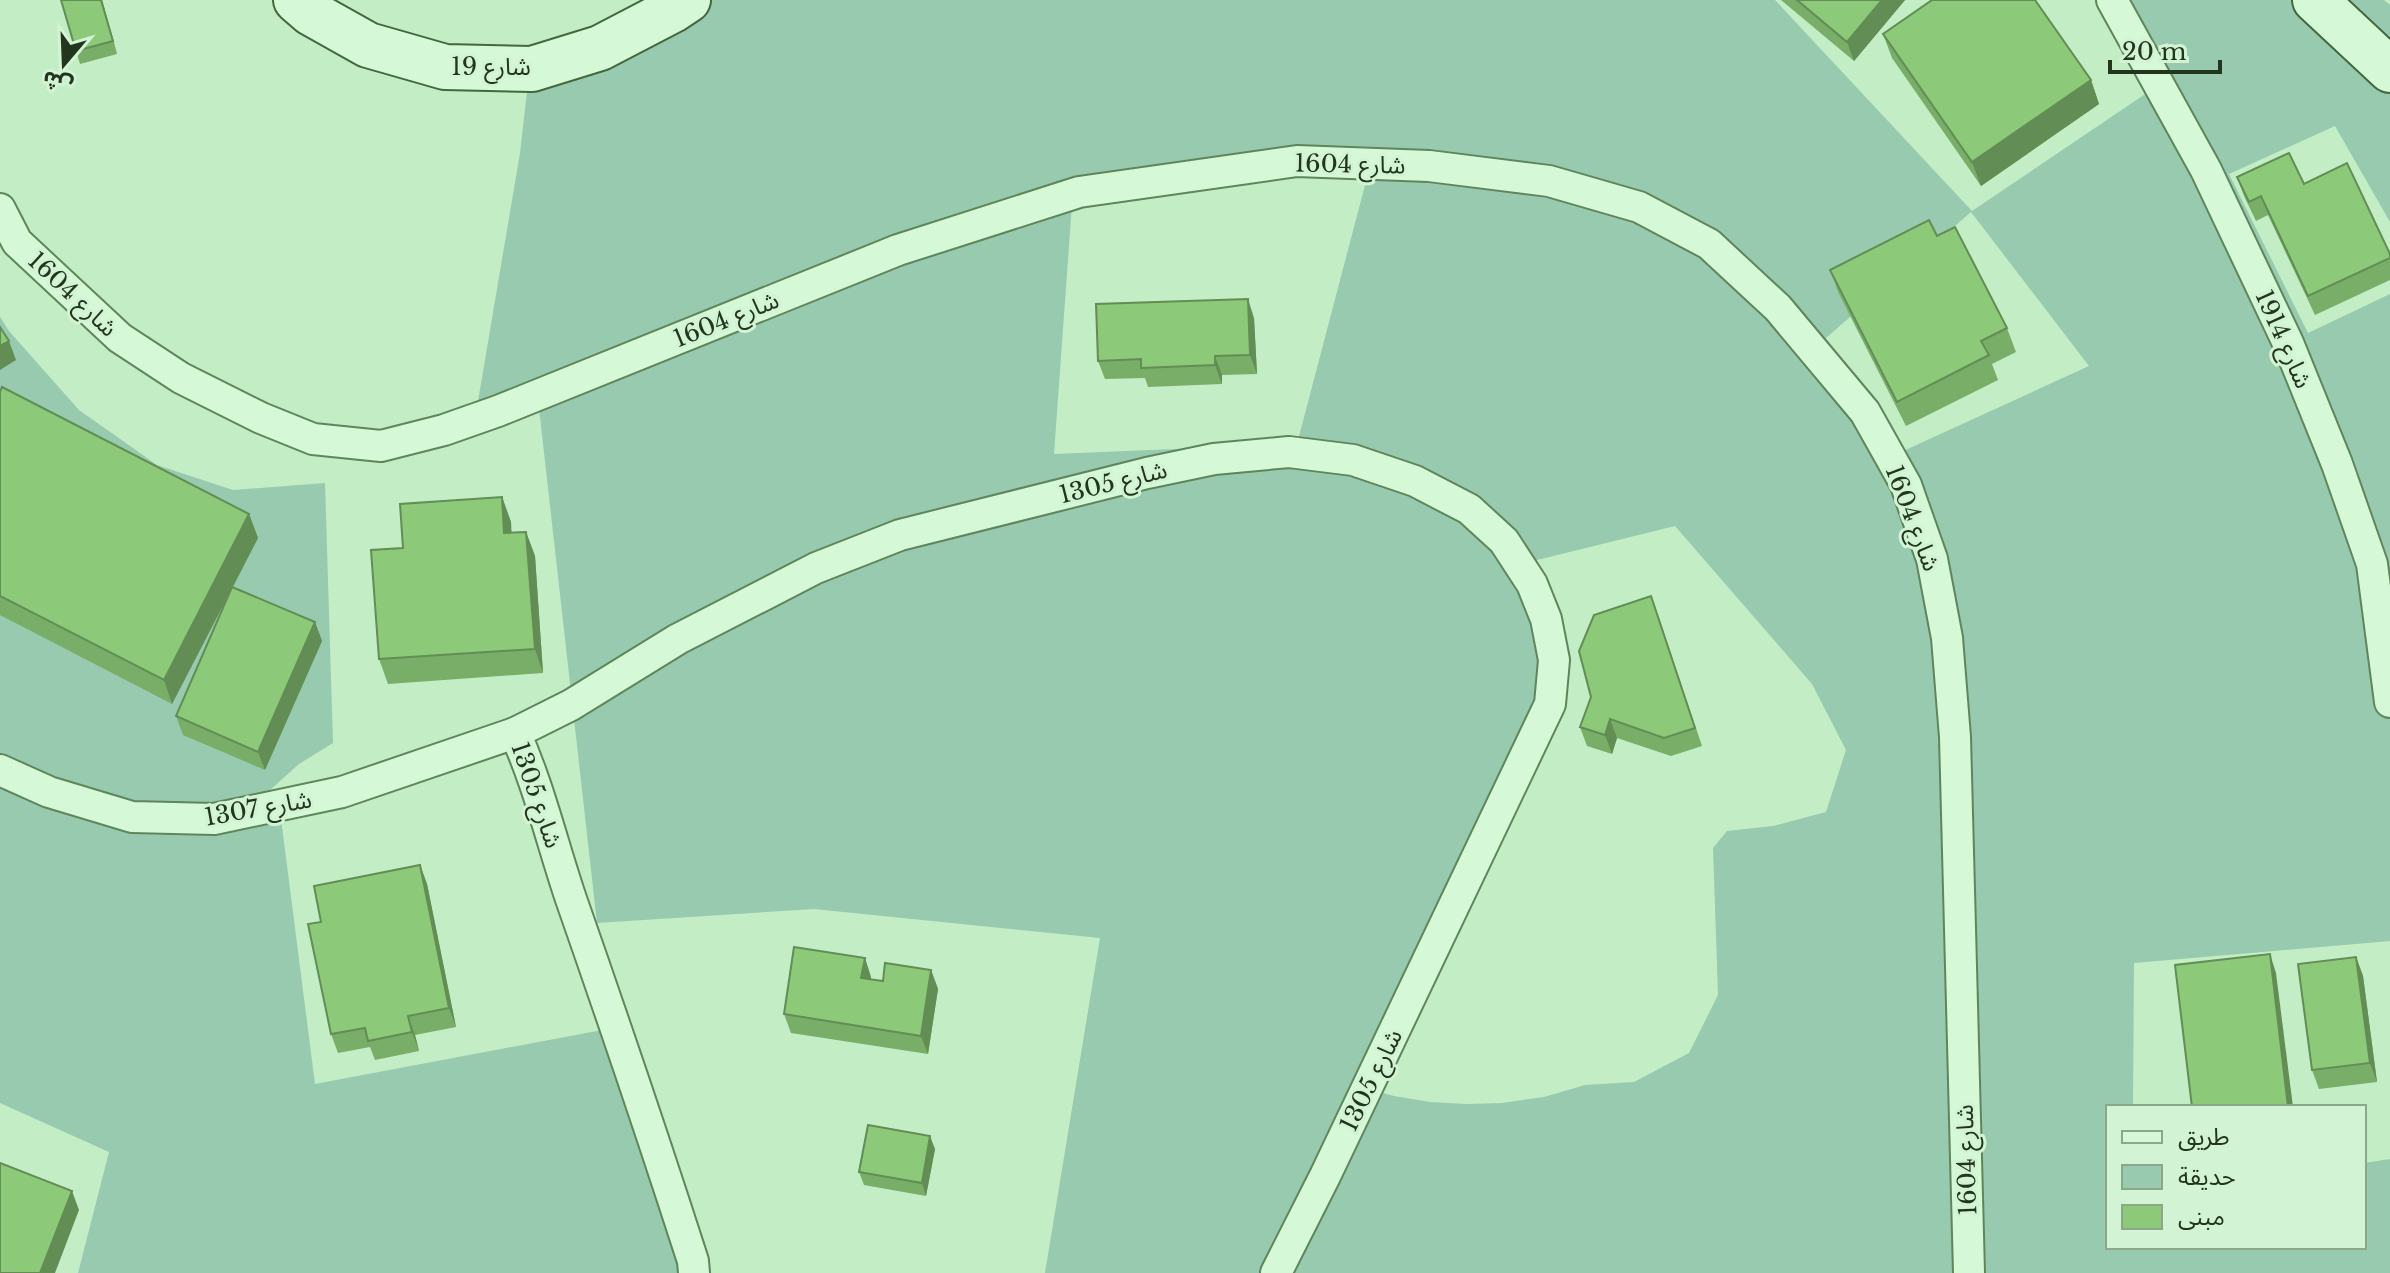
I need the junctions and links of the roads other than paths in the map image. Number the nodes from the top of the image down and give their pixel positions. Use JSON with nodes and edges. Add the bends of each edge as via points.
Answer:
{"nodes":[{"id":1,"x":296,"y":0,"type":"edge"},
{"id":2,"x":688,"y":0,"type":"edge"},
{"id":3,"x":2112,"y":0,"type":"edge"},
{"id":4,"x":2315,"y":0,"type":"edge"},
{"id":5,"x":2390,"y":70,"type":"edge"},
{"id":6,"x":0,"y":209,"type":"edge"},
{"id":7,"x":2390,"y":702,"type":"edge"},
{"id":8,"x":515,"y":733,"type":"junction"},
{"id":9,"x":0,"y":770,"type":"edge"},
{"id":10,"x":694,"y":1273,"type":"edge"},
{"id":11,"x":1276,"y":1273,"type":"edge"},
{"id":12,"x":1969,"y":1273,"type":"edge"}],
"edges":[{"from":1,"to":2,"type":"main road","name":"شارع 19","via":[[368,45],[445,67],[532,69],[600,48]]},
{"from":3,"to":7,"type":"street","name":"شارع 1914","via":[[2206,170],[2288,343],[2337,464],[2372,564]]},
{"from":4,"to":5,"type":"main road"},
{"from":6,"to":12,"type":"street","name":"شارع 1604","via":[[17,242],[55,280],[120,338],[181,378],[313,439],[381,446],[498,411],[898,250],[1079,192],[1297,161],[1429,166],[1549,181],[1639,207],[1709,244],[1778,308],[1865,412],[1906,485],[1932,559],[1947,638],[1955,737]]},
{"from":8,"to":9,"type":"street","name":"شارع 1307","via":[[342,792],[214,819],[132,817],[49,792]]},
{"from":8,"to":10,"type":"street","name":"شارع 1305","via":[[651,1128]]},
{"from":8,"to":11,"type":"street","name":"شارع 1305","via":[[678,639],[816,568],[900,535],[1147,473],[1214,459],[1289,452],[1353,460],[1415,481],[1469,509],[1504,541],[1532,584],[1554,660],[1550,704]]}]}
